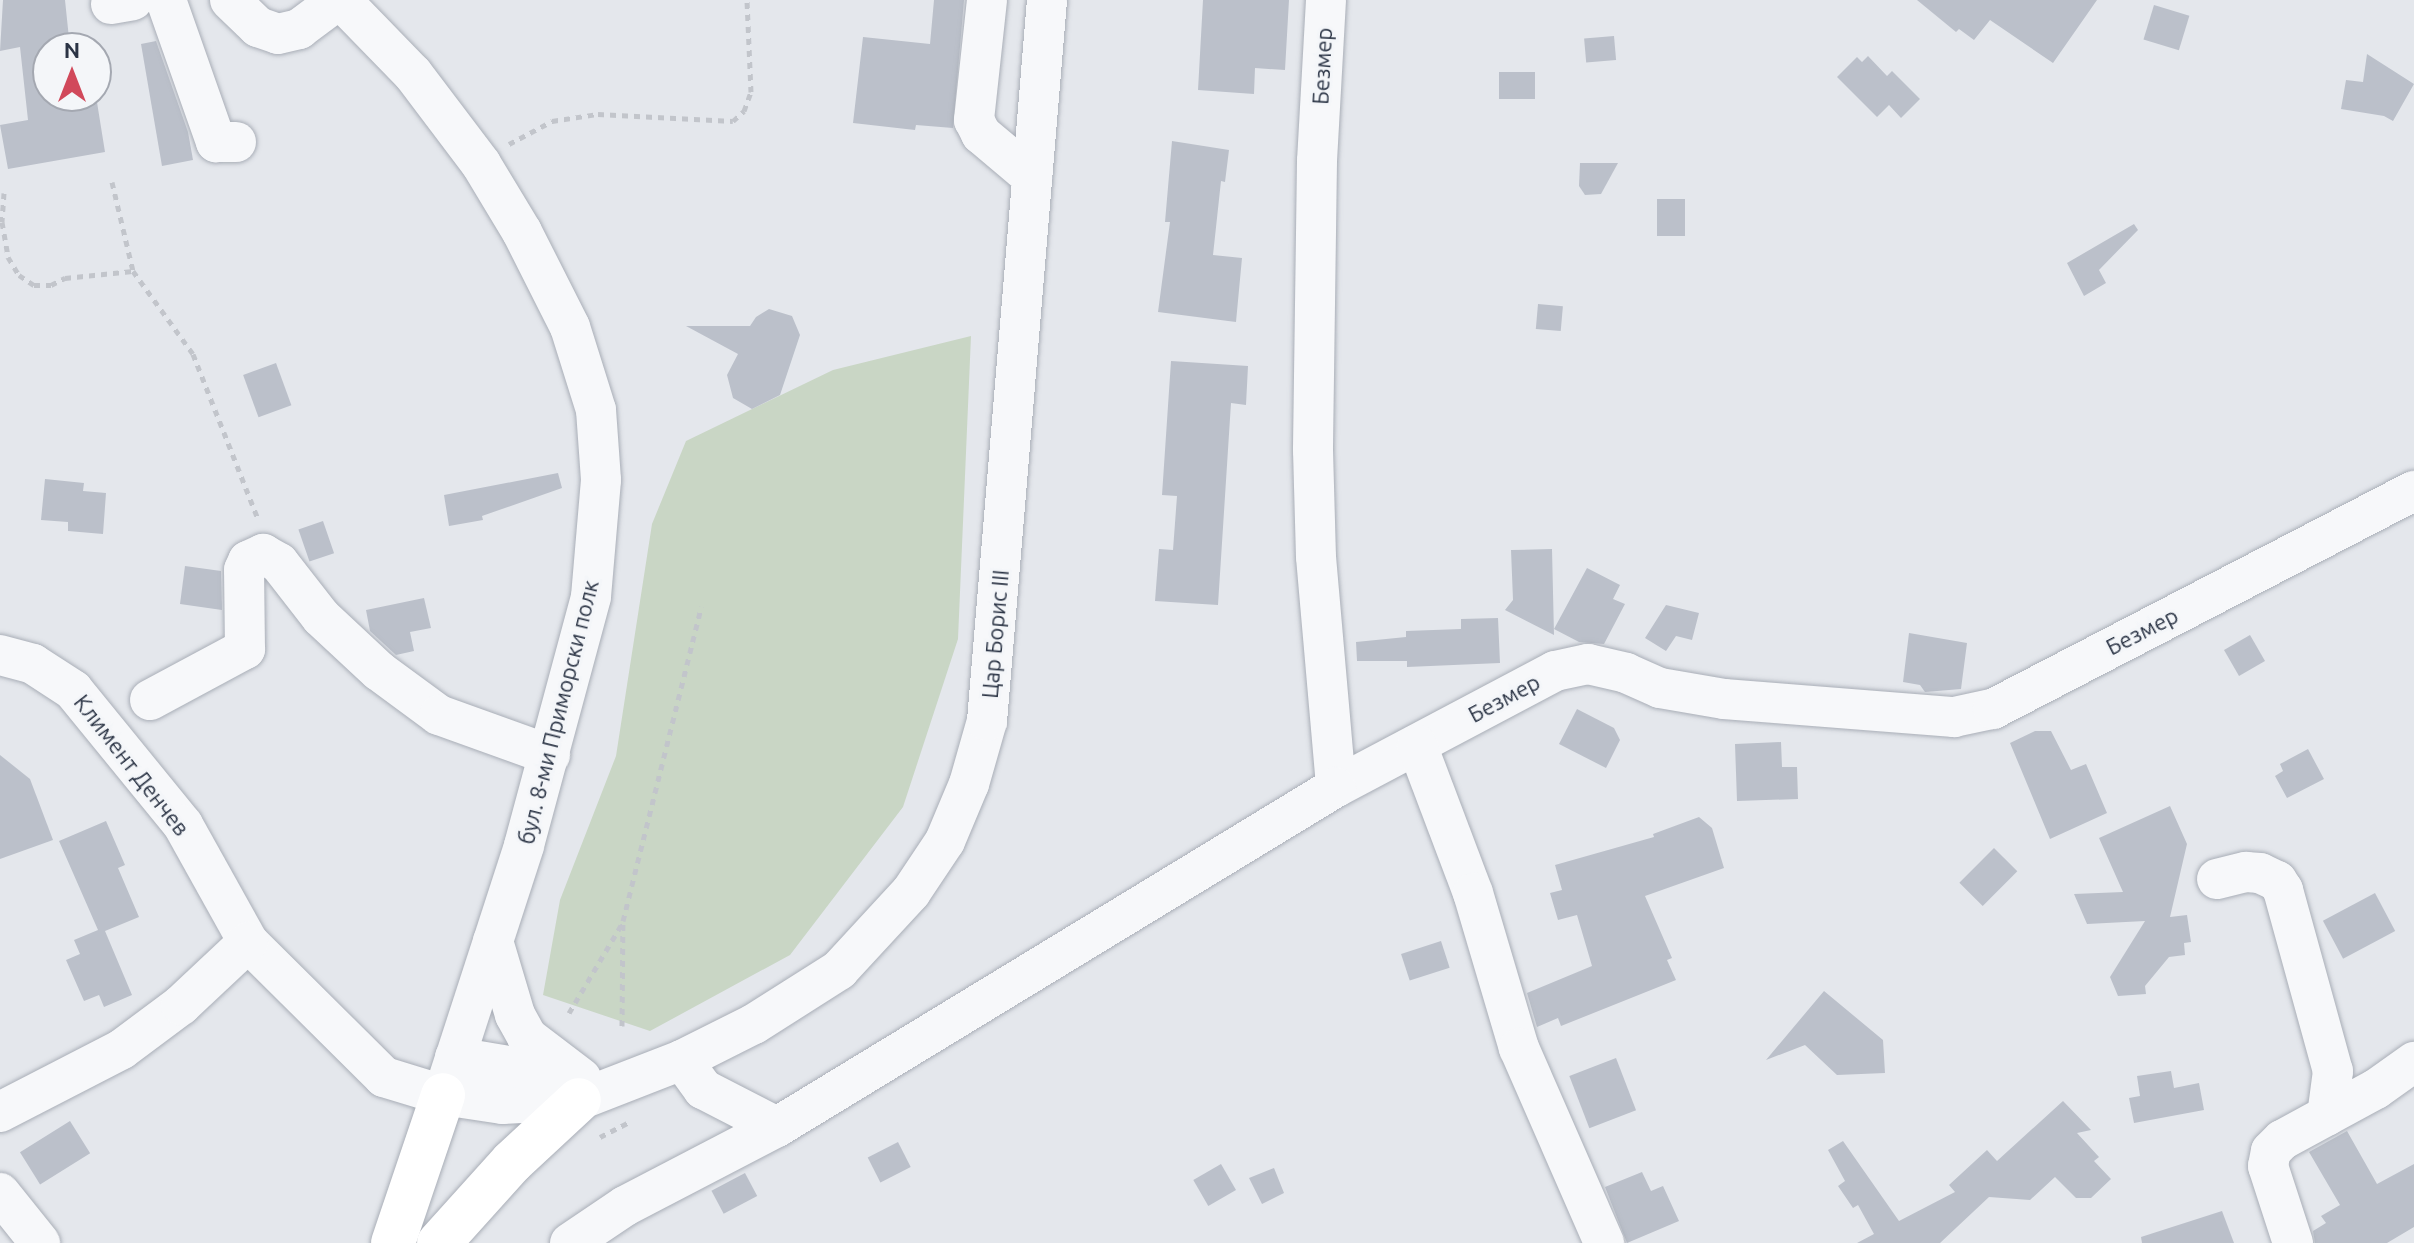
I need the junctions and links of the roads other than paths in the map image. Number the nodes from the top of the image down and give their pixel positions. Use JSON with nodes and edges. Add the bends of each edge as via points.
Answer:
{"nodes":[{"id":1,"x":166,"y":0,"type":"edge"},
{"id":2,"x":230,"y":0,"type":"edge"},
{"id":3,"x":340,"y":0,"type":"edge"},
{"id":4,"x":987,"y":0,"type":"edge"},
{"id":5,"x":1047,"y":0,"type":"edge"},
{"id":6,"x":1326,"y":0,"type":"edge"},
{"id":7,"x":236,"y":142,"type":"dead end"},
{"id":8,"x":1032,"y":177,"type":"junction"},
{"id":9,"x":2414,"y":491,"type":"edge"},
{"id":10,"x":0,"y":655,"type":"edge"},
{"id":11,"x":150,"y":700,"type":"dead end"},
{"id":12,"x":1417,"y":745,"type":"junction"},
{"id":13,"x":550,"y":755,"type":"junction"},
{"id":14,"x":1336,"y":787,"type":"junction"},
{"id":15,"x":2217,"y":879,"type":"dead end"},
{"id":16,"x":493,"y":941,"type":"junction"},
{"id":17,"x":248,"y":942,"type":"junction"},
{"id":18,"x":682,"y":1060,"type":"junction"},
{"id":19,"x":2414,"y":1062,"type":"edge"},
{"id":20,"x":449,"y":1076,"type":"junction"},
{"id":21,"x":591,"y":1087,"type":"junction"},
{"id":22,"x":0,"y":1112,"type":"edge"},
{"id":23,"x":2327,"y":1116,"type":"junction"},
{"id":24,"x":777,"y":1127,"type":"junction"},
{"id":25,"x":0,"y":1193,"type":"edge"},
{"id":26,"x":40,"y":1243,"type":"edge"},
{"id":27,"x":393,"y":1243,"type":"edge"},
{"id":28,"x":439,"y":1243,"type":"edge"},
{"id":29,"x":570,"y":1243,"type":"edge"},
{"id":30,"x":1604,"y":1243,"type":"edge"},
{"id":31,"x":2293,"y":1243,"type":"edge"}],
"edges":[{"from":1,"to":7,"type":"street","via":[[216,142]]},
{"from":2,"to":3,"type":"street","via":[[258,27],[278,34],[299,29]]},
{"from":3,"to":13,"type":"street","name":"бул. 8-ми Приморски полк","via":[[413,74],[481,164],[570,327],[596,410],[601,480],[597,555]]},
{"from":4,"to":8,"type":"street","via":[[974,120],[981,134]]},
{"from":5,"to":8,"type":"street","name":"Цар Борис III"},
{"from":6,"to":14,"type":"street","name":"Безмер","via":[[1317,161],[1313,450],[1316,557]]},
{"from":8,"to":18,"type":"street","name":"Цар Борис III","via":[[987,721],[969,784],[945,841],[911,892],[839,970],[754,1024]]},
{"from":9,"to":12,"type":"street","name":"Безмер","via":[[1993,709],[1954,717],[1724,699],[1660,688],[1588,664],[1555,671]]},
{"from":10,"to":17,"type":"street","name":"Климент Денчев","via":[[33,664],[73,690],[183,825]]},
{"from":11,"to":13,"type":"street","via":[[245,649],[244,570],[252,558],[263,554],[274,559],[321,617],[379,671],[439,715]]},
{"from":12,"to":14,"type":"street","name":"Безмер"},
{"from":12,"to":30,"type":"street","via":[[1473,893],[1519,1048]]},
{"from":13,"to":16,"type":"street","name":"бул. 8-ми Приморски полк"},
{"from":14,"to":24,"type":"street"},
{"from":15,"to":23,"type":"street","via":[[2260,873],[2283,890],[2333,1071]]},
{"from":16,"to":20,"type":"street","name":"бул. 8-ми Приморски полк"},
{"from":16,"to":21,"type":"street","via":[[527,1037]]},
{"from":17,"to":20,"type":"street","name":"Климент Денчев","via":[[384,1077]]},
{"from":17,"to":22,"type":"street","via":[[181,1005],[122,1049]]},
{"from":18,"to":21,"type":"street","name":"Цар Борис III"},
{"from":18,"to":24,"type":"street","via":[[703,1089]]},
{"from":19,"to":23,"type":"street"},
{"from":20,"to":21,"type":"street","name":"Цар Борис III","via":[[502,1104]]},
{"from":20,"to":27,"type":"main road","name":"бул. 8-ми Приморски полк"},
{"from":21,"to":28,"type":"main road","via":[[512,1162]]},
{"from":23,"to":31,"type":"street","via":[[2282,1140],[2269,1158]]},
{"from":24,"to":29,"type":"street","via":[[625,1206]]},
{"from":25,"to":26,"type":"street"}]}
